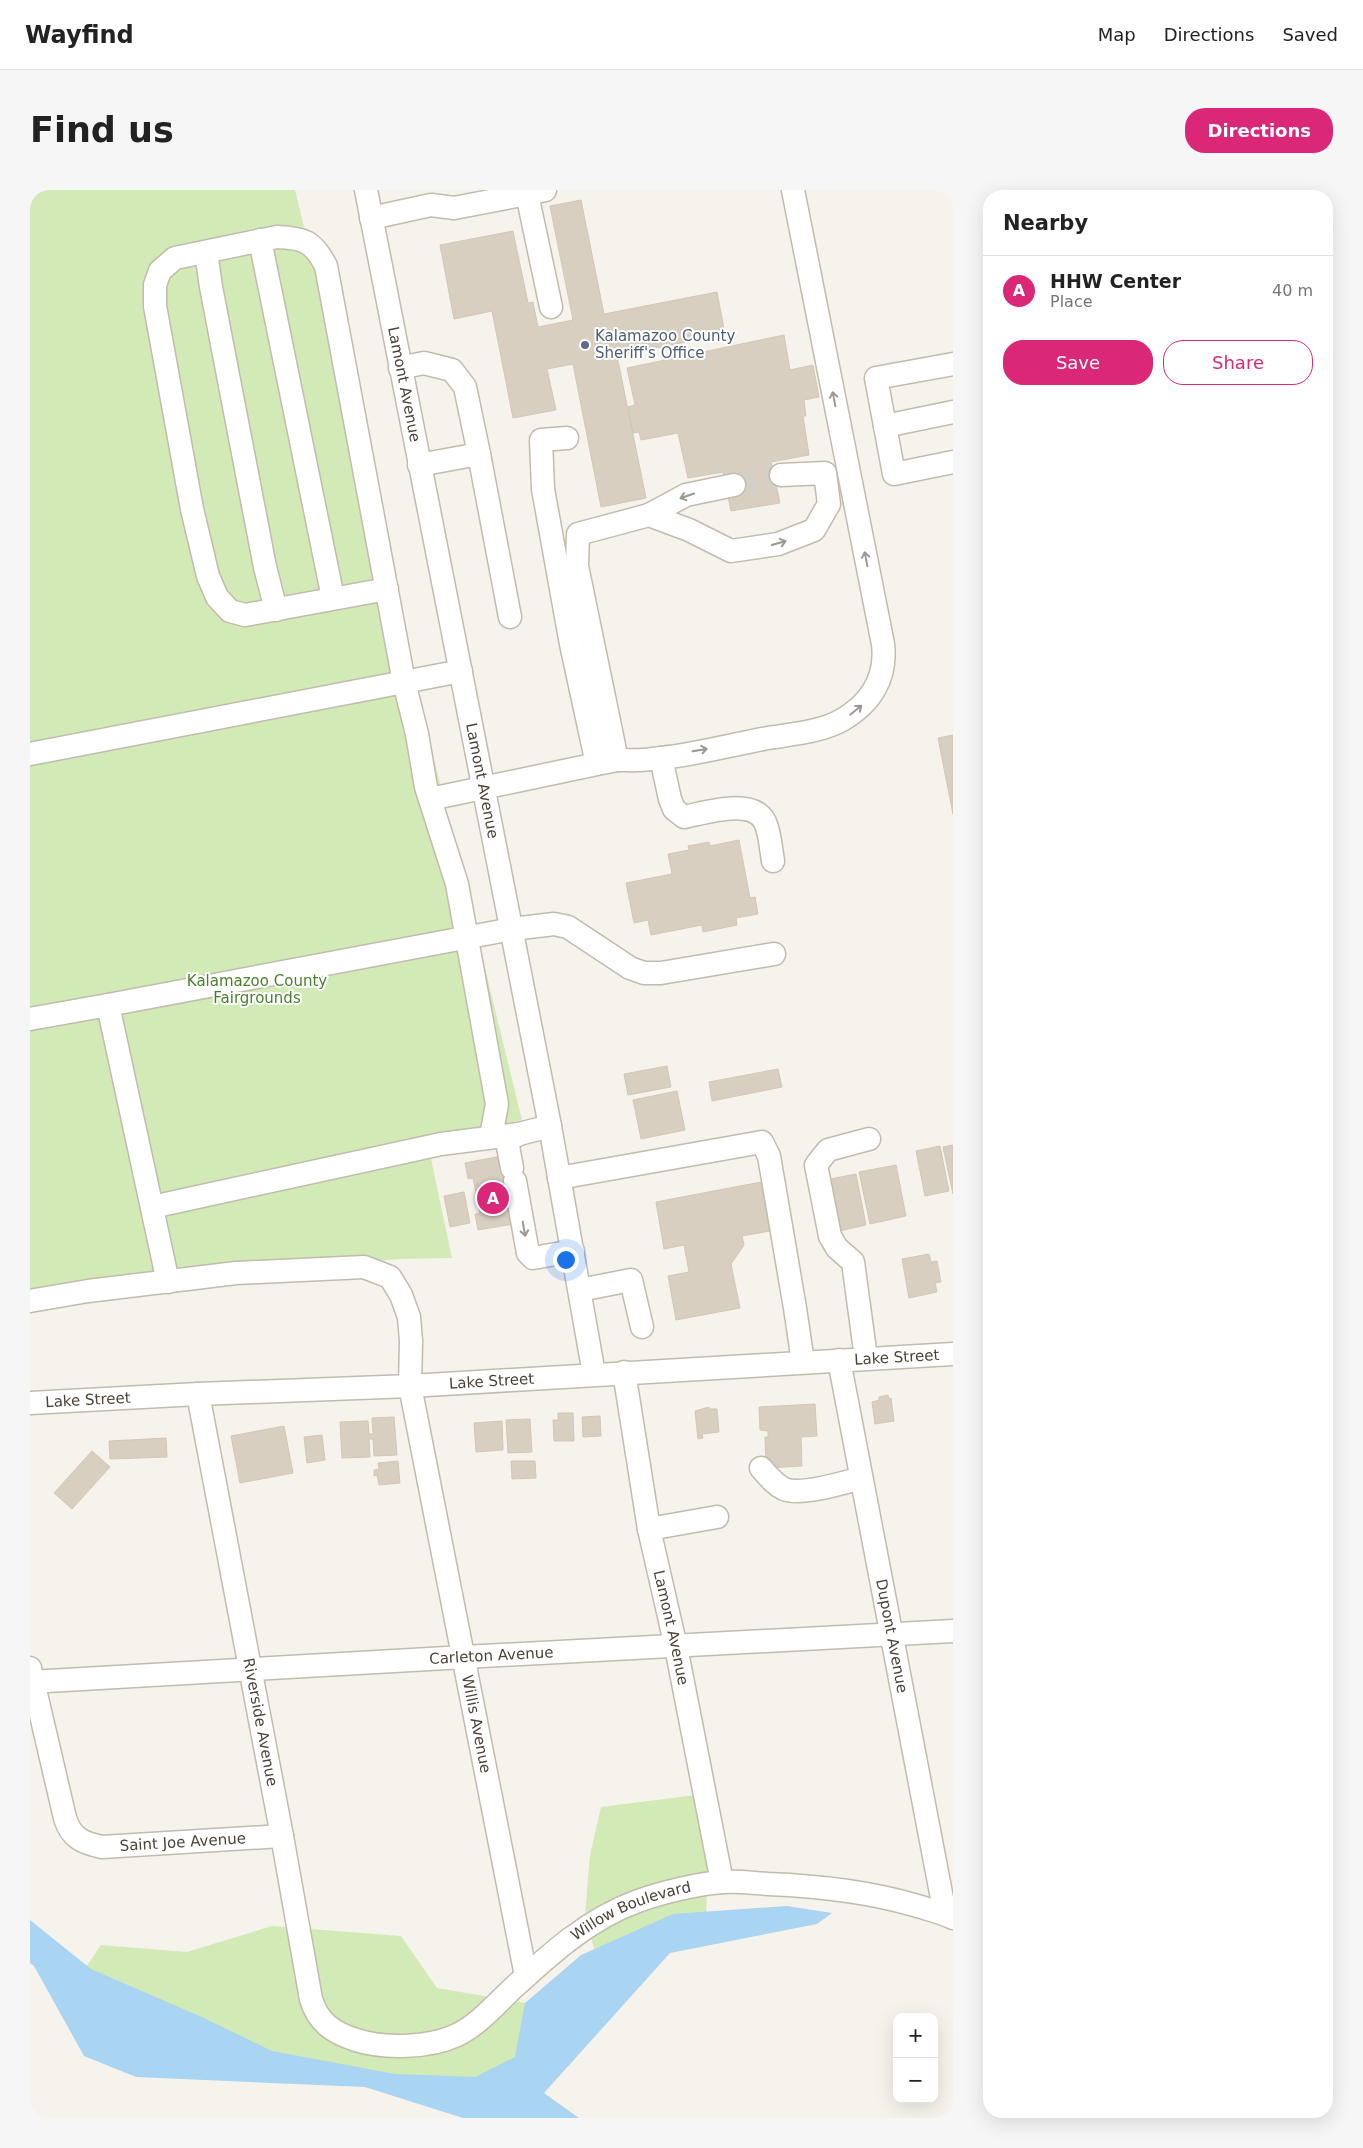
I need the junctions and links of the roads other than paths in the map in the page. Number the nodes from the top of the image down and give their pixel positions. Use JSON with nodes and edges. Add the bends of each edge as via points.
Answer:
{"nodes":[{"id":1,"x":366,"y":190,"type":"edge"},
{"id":2,"x":793,"y":190,"type":"edge"},
{"id":3,"x":533,"y":191,"type":"edge"},
{"id":4,"x":452,"y":199,"type":"edge"},
{"id":5,"x":371,"y":218,"type":"junction"},
{"id":6,"x":260,"y":240,"type":"junction"},
{"id":7,"x":206,"y":252,"type":"junction"},
{"id":8,"x":551,"y":307,"type":"dead end"},
{"id":9,"x":953,"y":364,"type":"edge"},
{"id":10,"x":400,"y":368,"type":"junction"},
{"id":11,"x":953,"y":412,"type":"edge"},
{"id":12,"x":885,"y":426,"type":"junction"},
{"id":13,"x":567,"y":438,"type":"dead end"},
{"id":14,"x":479,"y":454,"type":"junction"},
{"id":15,"x":953,"y":462,"type":"edge"},
{"id":16,"x":419,"y":465,"type":"junction"},
{"id":17,"x":781,"y":475,"type":"tunnel mouth"},
{"id":18,"x":734,"y":485,"type":"tunnel mouth"},
{"id":19,"x":648,"y":515,"type":"junction"},
{"id":20,"x":387,"y":589,"type":"junction"},
{"id":21,"x":333,"y":598,"type":"junction"},
{"id":22,"x":276,"y":610,"type":"junction"},
{"id":23,"x":510,"y":617,"type":"dead end"},
{"id":24,"x":461,"y":671,"type":"junction"},
{"id":25,"x":404,"y":682,"type":"junction"},
{"id":26,"x":30,"y":754,"type":"edge"},
{"id":27,"x":661,"y":758,"type":"junction"},
{"id":28,"x":607,"y":762,"type":"junction"},
{"id":29,"x":484,"y":789,"type":"junction"},
{"id":30,"x":430,"y":799,"type":"junction"},
{"id":31,"x":773,"y":861,"type":"dead end"},
{"id":32,"x":512,"y":929,"type":"junction"},
{"id":33,"x":467,"y":937,"type":"junction"},
{"id":34,"x":774,"y":954,"type":"dead end"},
{"id":35,"x":108,"y":1006,"type":"junction"},
{"id":36,"x":30,"y":1019,"type":"edge"},
{"id":37,"x":550,"y":1126,"type":"junction"},
{"id":38,"x":520,"y":1134,"type":"junction"},
{"id":39,"x":491,"y":1137,"type":"junction"},
{"id":40,"x":869,"y":1139,"type":"dead end"},
{"id":41,"x":560,"y":1178,"type":"junction"},
{"id":42,"x":152,"y":1207,"type":"junction"},
{"id":43,"x":573,"y":1251,"type":"junction"},
{"id":44,"x":168,"y":1282,"type":"junction"},
{"id":45,"x":580,"y":1290,"type":"junction"},
{"id":46,"x":30,"y":1301,"type":"edge"},
{"id":47,"x":642,"y":1327,"type":"dead end"},
{"id":48,"x":953,"y":1354,"type":"edge"},
{"id":49,"x":866,"y":1358,"type":"junction"},
{"id":50,"x":839,"y":1360,"type":"junction"},
{"id":51,"x":803,"y":1362,"type":"junction"},
{"id":52,"x":624,"y":1372,"type":"junction"},
{"id":53,"x":594,"y":1374,"type":"junction"},
{"id":54,"x":410,"y":1386,"type":"junction"},
{"id":55,"x":198,"y":1394,"type":"junction"},
{"id":56,"x":30,"y":1403,"type":"edge"},
{"id":57,"x":761,"y":1468,"type":"dead end"},
{"id":58,"x":861,"y":1478,"type":"junction"},
{"id":59,"x":717,"y":1517,"type":"dead end"},
{"id":60,"x":650,"y":1529,"type":"junction"},
{"id":61,"x":953,"y":1632,"type":"edge"},
{"id":62,"x":890,"y":1635,"type":"junction"},
{"id":63,"x":676,"y":1647,"type":"junction"},
{"id":64,"x":464,"y":1656,"type":"junction"},
{"id":65,"x":250,"y":1670,"type":"junction"},
{"id":66,"x":31,"y":1677,"type":"edge"},
{"id":67,"x":282,"y":1836,"type":"junction"},
{"id":68,"x":722,"y":1882,"type":"junction"},
{"id":69,"x":949,"y":1916,"type":"edge"},
{"id":70,"x":526,"y":1976,"type":"junction"},
{"id":71,"x":344,"y":2036,"type":"joint"}],
"edges":[{"from":1,"to":5,"type":"street","name":"Lamont Avenue"},
{"from":27,"to":2,"type":"street","one_way":true,"via":[[833,724],[863,704],[872,694],[883,671],[883,644]]},
{"from":3,"to":4,"type":"street"},
{"from":3,"to":8,"type":"street"},
{"from":4,"to":5,"type":"street"},
{"from":5,"to":10,"type":"street","name":"Lamont Avenue"},
{"from":6,"to":7,"type":"street"},
{"from":6,"to":20,"type":"street","via":[[277,237],[308,242],[326,266]]},
{"from":6,"to":21,"type":"street"},
{"from":7,"to":22,"type":"street","via":[[210,287]]},
{"from":7,"to":22,"type":"street","via":[[175,258],[160,272],[155,285],[155,306],[192,509],[208,576],[217,597],[230,611],[245,615]]},
{"from":9,"to":12,"type":"street","via":[[876,378]]},
{"from":10,"to":14,"type":"street","via":[[424,363],[452,370],[465,387]]},
{"from":10,"to":16,"type":"street","name":"Lamont Avenue"},
{"from":11,"to":12,"type":"street"},
{"from":12,"to":15,"type":"street","via":[[894,474]]},
{"from":13,"to":28,"type":"street","via":[[541,440],[543,489],[571,644]]},
{"from":14,"to":16,"type":"street"},
{"from":14,"to":23,"type":"street"},
{"from":16,"to":24,"type":"street","name":"Lamont Avenue"},
{"from":19,"to":17,"type":"street","one_way":true,"via":[[689,530],[731,551],[778,544],[814,530],[829,504],[825,473]]},
{"from":18,"to":19,"type":"street","one_way":true,"via":[[686,495]]},
{"from":19,"to":28,"type":"street","via":[[578,534],[577,566]]},
{"from":20,"to":21,"type":"street"},
{"from":20,"to":25,"type":"street"},
{"from":21,"to":22,"type":"street"},
{"from":24,"to":25,"type":"street"},
{"from":24,"to":29,"type":"street","name":"Lamont Avenue"},
{"from":25,"to":26,"type":"street"},
{"from":25,"to":30,"type":"street"},
{"from":27,"to":28,"type":"street"},
{"from":27,"to":31,"type":"street","via":[[674,809],[684,817],[748,808],[757,812],[765,821]]},
{"from":28,"to":29,"type":"street"},
{"from":29,"to":30,"type":"street"},
{"from":29,"to":32,"type":"street","name":"Lamont Avenue"},
{"from":30,"to":33,"type":"street","via":[[457,884]]},
{"from":32,"to":33,"type":"street"},
{"from":32,"to":34,"type":"street","via":[[554,924],[568,927],[630,968],[644,973]]},
{"from":32,"to":37,"type":"street","name":"Lamont Avenue"},
{"from":33,"to":35,"type":"street"},
{"from":33,"to":39,"type":"street","via":[[497,1104]]},
{"from":35,"to":36,"type":"street"},
{"from":35,"to":42,"type":"street"},
{"from":37,"to":38,"type":"street"},
{"from":37,"to":41,"type":"street","name":"Lamont Avenue"},
{"from":38,"to":39,"type":"street"},
{"from":38,"to":43,"type":"street","one_way":true,"via":[[507,1141],[528,1253],[533,1258]]},
{"from":39,"to":42,"type":"street","via":[[441,1144]]},
{"from":40,"to":49,"type":"street","via":[[828,1150],[816,1165],[830,1236],[836,1248],[853,1262]]},
{"from":41,"to":43,"type":"street","name":"Lamont Avenue"},
{"from":41,"to":51,"type":"street","via":[[762,1142],[768,1156]]},
{"from":42,"to":44,"type":"street"},
{"from":43,"to":45,"type":"street","name":"Lamont Avenue"},
{"from":44,"to":46,"type":"street","name":"Willis Avenue"},
{"from":44,"to":54,"type":"street","name":"Willis Avenue","via":[[236,1273],[364,1267],[390,1277],[409,1317]]},
{"from":45,"to":47,"type":"street","via":[[631,1280]]},
{"from":45,"to":53,"type":"street","name":"Lamont Avenue"},
{"from":48,"to":49,"type":"street","name":"Lake Street"},
{"from":49,"to":50,"type":"street","name":"Lake Street"},
{"from":50,"to":51,"type":"street","name":"Lake Street"},
{"from":50,"to":58,"type":"street","name":"Dupont Avenue"},
{"from":51,"to":52,"type":"street","name":"Lake Street"},
{"from":52,"to":53,"type":"street","name":"Lake Street"},
{"from":52,"to":60,"type":"street","name":"Lamont Avenue"},
{"from":53,"to":54,"type":"street","name":"Lake Street"},
{"from":54,"to":55,"type":"street","name":"Lake Street"},
{"from":54,"to":64,"type":"street","name":"Willis Avenue"},
{"from":55,"to":56,"type":"street","name":"Lake Street"},
{"from":55,"to":65,"type":"street","name":"Riverside Avenue"},
{"from":57,"to":58,"type":"street","via":[[773,1482],[794,1491]]},
{"from":58,"to":62,"type":"street","name":"Dupont Avenue"},
{"from":59,"to":60,"type":"street"},
{"from":60,"to":63,"type":"street","name":"Lamont Avenue"},
{"from":61,"to":62,"type":"street","name":"Carleton Avenue"},
{"from":62,"to":63,"type":"street","name":"Carleton Avenue"},
{"from":62,"to":69,"type":"street","name":"Dupont Avenue"},
{"from":63,"to":64,"type":"street","name":"Carleton Avenue"},
{"from":63,"to":68,"type":"street","name":"Lamont Avenue"},
{"from":64,"to":65,"type":"street","name":"Carleton Avenue"},
{"from":64,"to":70,"type":"street","name":"Willis Avenue"},
{"from":65,"to":66,"type":"street","name":"Carleton Avenue"},
{"from":65,"to":67,"type":"street","name":"Riverside Avenue"},
{"from":66,"to":67,"type":"street","name":"Saint Joe Avenue","via":[[68,1829],[75,1838],[102,1847]]},
{"from":67,"to":71,"type":"street","name":"Riverside Avenue","via":[[314,2010],[332,2030]]},
{"from":68,"to":69,"type":"street","name":"Willow Boulevard","via":[[809,1885],[851,1891],[893,1899]]},
{"from":68,"to":70,"type":"street","name":"Willow Boulevard","via":[[666,1893],[610,1912],[571,1937]]},
{"from":70,"to":71,"type":"street","name":"Willow Boulevard","via":[[478,2021],[455,2036],[402,2046]]}]}
